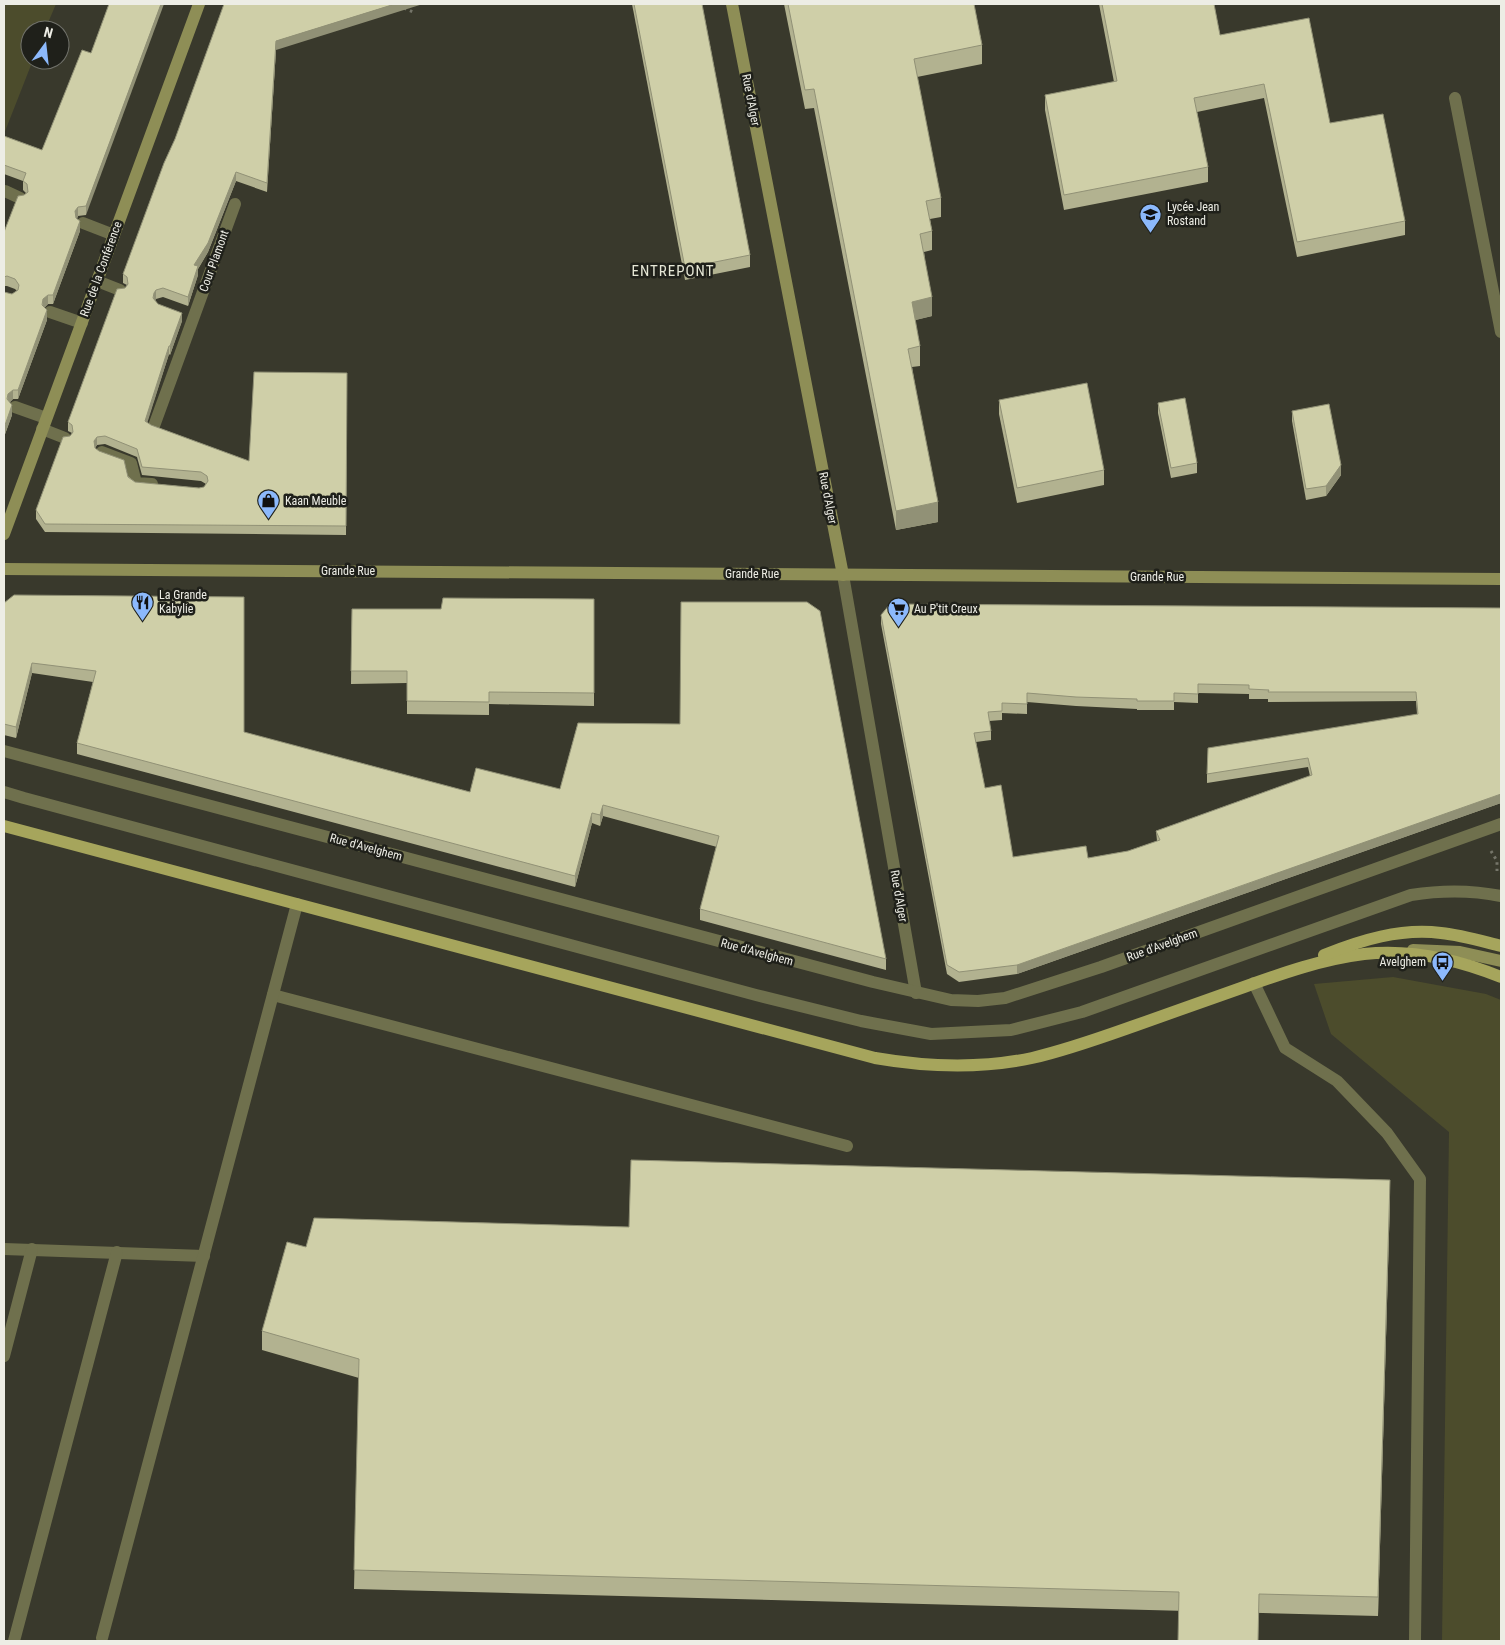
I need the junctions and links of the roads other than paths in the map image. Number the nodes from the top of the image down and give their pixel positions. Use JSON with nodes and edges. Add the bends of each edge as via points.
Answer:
{"nodes":[{"id":1,"x":198,"y":4,"type":"edge"},
{"id":2,"x":732,"y":4,"type":"edge"},
{"id":3,"x":1455,"y":98,"type":"dead end"},
{"id":4,"x":5,"y":191,"type":"edge"},
{"id":5,"x":20,"y":198,"type":"edge"},
{"id":6,"x":235,"y":204,"type":"dead end"},
{"id":7,"x":83,"y":223,"type":"edge"},
{"id":8,"x":114,"y":235,"type":"junction"},
{"id":9,"x":97,"y":281,"type":"junction"},
{"id":10,"x":120,"y":290,"type":"edge"},
{"id":11,"x":50,"y":312,"type":"edge"},
{"id":12,"x":82,"y":323,"type":"junction"},
{"id":13,"x":1501,"y":332,"type":"edge"},
{"id":14,"x":15,"y":407,"type":"edge"},
{"id":15,"x":44,"y":424,"type":"junction"},
{"id":16,"x":154,"y":426,"type":"edge"},
{"id":17,"x":66,"y":438,"type":"edge"},
{"id":18,"x":102,"y":452,"type":"edge"},
{"id":19,"x":164,"y":485,"type":"edge"},
{"id":20,"x":4,"y":534,"type":"edge"},
{"id":21,"x":4,"y":569,"type":"edge"},
{"id":22,"x":843,"y":575,"type":"junction"},
{"id":23,"x":1501,"y":579,"type":"edge"},
{"id":24,"x":4,"y":751,"type":"edge"},
{"id":25,"x":4,"y":792,"type":"edge"},
{"id":26,"x":1501,"y":824,"type":"edge"},
{"id":27,"x":4,"y":826,"type":"edge"},
{"id":28,"x":1501,"y":896,"type":"edge"},
{"id":29,"x":297,"y":904,"type":"junction"},
{"id":30,"x":1501,"y":946,"type":"edge"},
{"id":31,"x":1366,"y":954,"type":"junction"},
{"id":32,"x":1501,"y":961,"type":"edge"},
{"id":33,"x":1274,"y":976,"type":"junction"},
{"id":34,"x":1501,"y":977,"type":"edge"},
{"id":35,"x":1254,"y":983,"type":"junction"},
{"id":36,"x":916,"y":993,"type":"junction"},
{"id":37,"x":273,"y":995,"type":"junction"},
{"id":38,"x":847,"y":1146,"type":"dead end"},
{"id":39,"x":4,"y":1249,"type":"edge"},
{"id":40,"x":32,"y":1250,"type":"junction"},
{"id":41,"x":117,"y":1252,"type":"junction"},
{"id":42,"x":204,"y":1256,"type":"junction"},
{"id":43,"x":4,"y":1356,"type":"edge"},
{"id":44,"x":102,"y":1638,"type":"dead end"},
{"id":45,"x":14,"y":1641,"type":"edge"},
{"id":46,"x":1415,"y":1641,"type":"edge"}],
"edges":[{"from":1,"to":8,"type":"street","name":"Rue de la Conférence"},
{"from":2,"to":22,"type":"street","name":"Rue d'Alger"},
{"from":3,"to":13,"type":"street"},
{"from":4,"to":5,"type":"street"},
{"from":6,"to":16,"type":"street","name":"Cour Plamont","via":[[190,316]]},
{"from":7,"to":8,"type":"street"},
{"from":8,"to":9,"type":"street","name":"Rue de la Conférence"},
{"from":9,"to":10,"type":"street"},
{"from":9,"to":12,"type":"street","name":"Rue de la Conférence"},
{"from":11,"to":12,"type":"street"},
{"from":12,"to":15,"type":"street","name":"Rue de la Conférence"},
{"from":14,"to":15,"type":"street"},
{"from":15,"to":17,"type":"street"},
{"from":15,"to":20,"type":"street","name":"Rue de la Conférence"},
{"from":18,"to":19,"type":"street","via":[[131,463],[136,483]]},
{"from":21,"to":22,"type":"street","name":"Grande Rue"},
{"from":22,"to":23,"type":"street","name":"Grande Rue"},
{"from":22,"to":36,"type":"street","name":"Rue d'Alger"},
{"from":24,"to":36,"type":"street","name":"Rue d'Avelghem"},
{"from":25,"to":28,"type":"street","via":[[756,995],[931,1034],[1011,1030],[1082,1012],[1411,895],[1447,890]]},
{"from":26,"to":36,"type":"street","name":"Rue d'Avelghem","via":[[1022,993],[992,1000],[965,1001]]},
{"from":27,"to":29,"type":"main road"},
{"from":29,"to":35,"type":"main road","via":[[874,1058],[927,1066],[990,1064],[1055,1052]]},
{"from":29,"to":37,"type":"street"},
{"from":30,"to":33,"type":"main road","via":[[1439,933],[1400,934],[1353,944]]},
{"from":31,"to":32,"type":"street","via":[[1447,951]]},
{"from":31,"to":33,"type":"main road","via":[[1334,959]]},
{"from":31,"to":34,"type":"main road","via":[[1426,957],[1470,966]]},
{"from":33,"to":35,"type":"main road"},
{"from":35,"to":46,"type":"street","via":[[1285,1048],[1336,1081],[1387,1133],[1420,1179]]},
{"from":37,"to":38,"type":"street"},
{"from":37,"to":42,"type":"street"},
{"from":39,"to":40,"type":"street"},
{"from":40,"to":41,"type":"street"},
{"from":40,"to":43,"type":"street"},
{"from":41,"to":42,"type":"street"},
{"from":41,"to":45,"type":"street"},
{"from":42,"to":44,"type":"street"}]}
